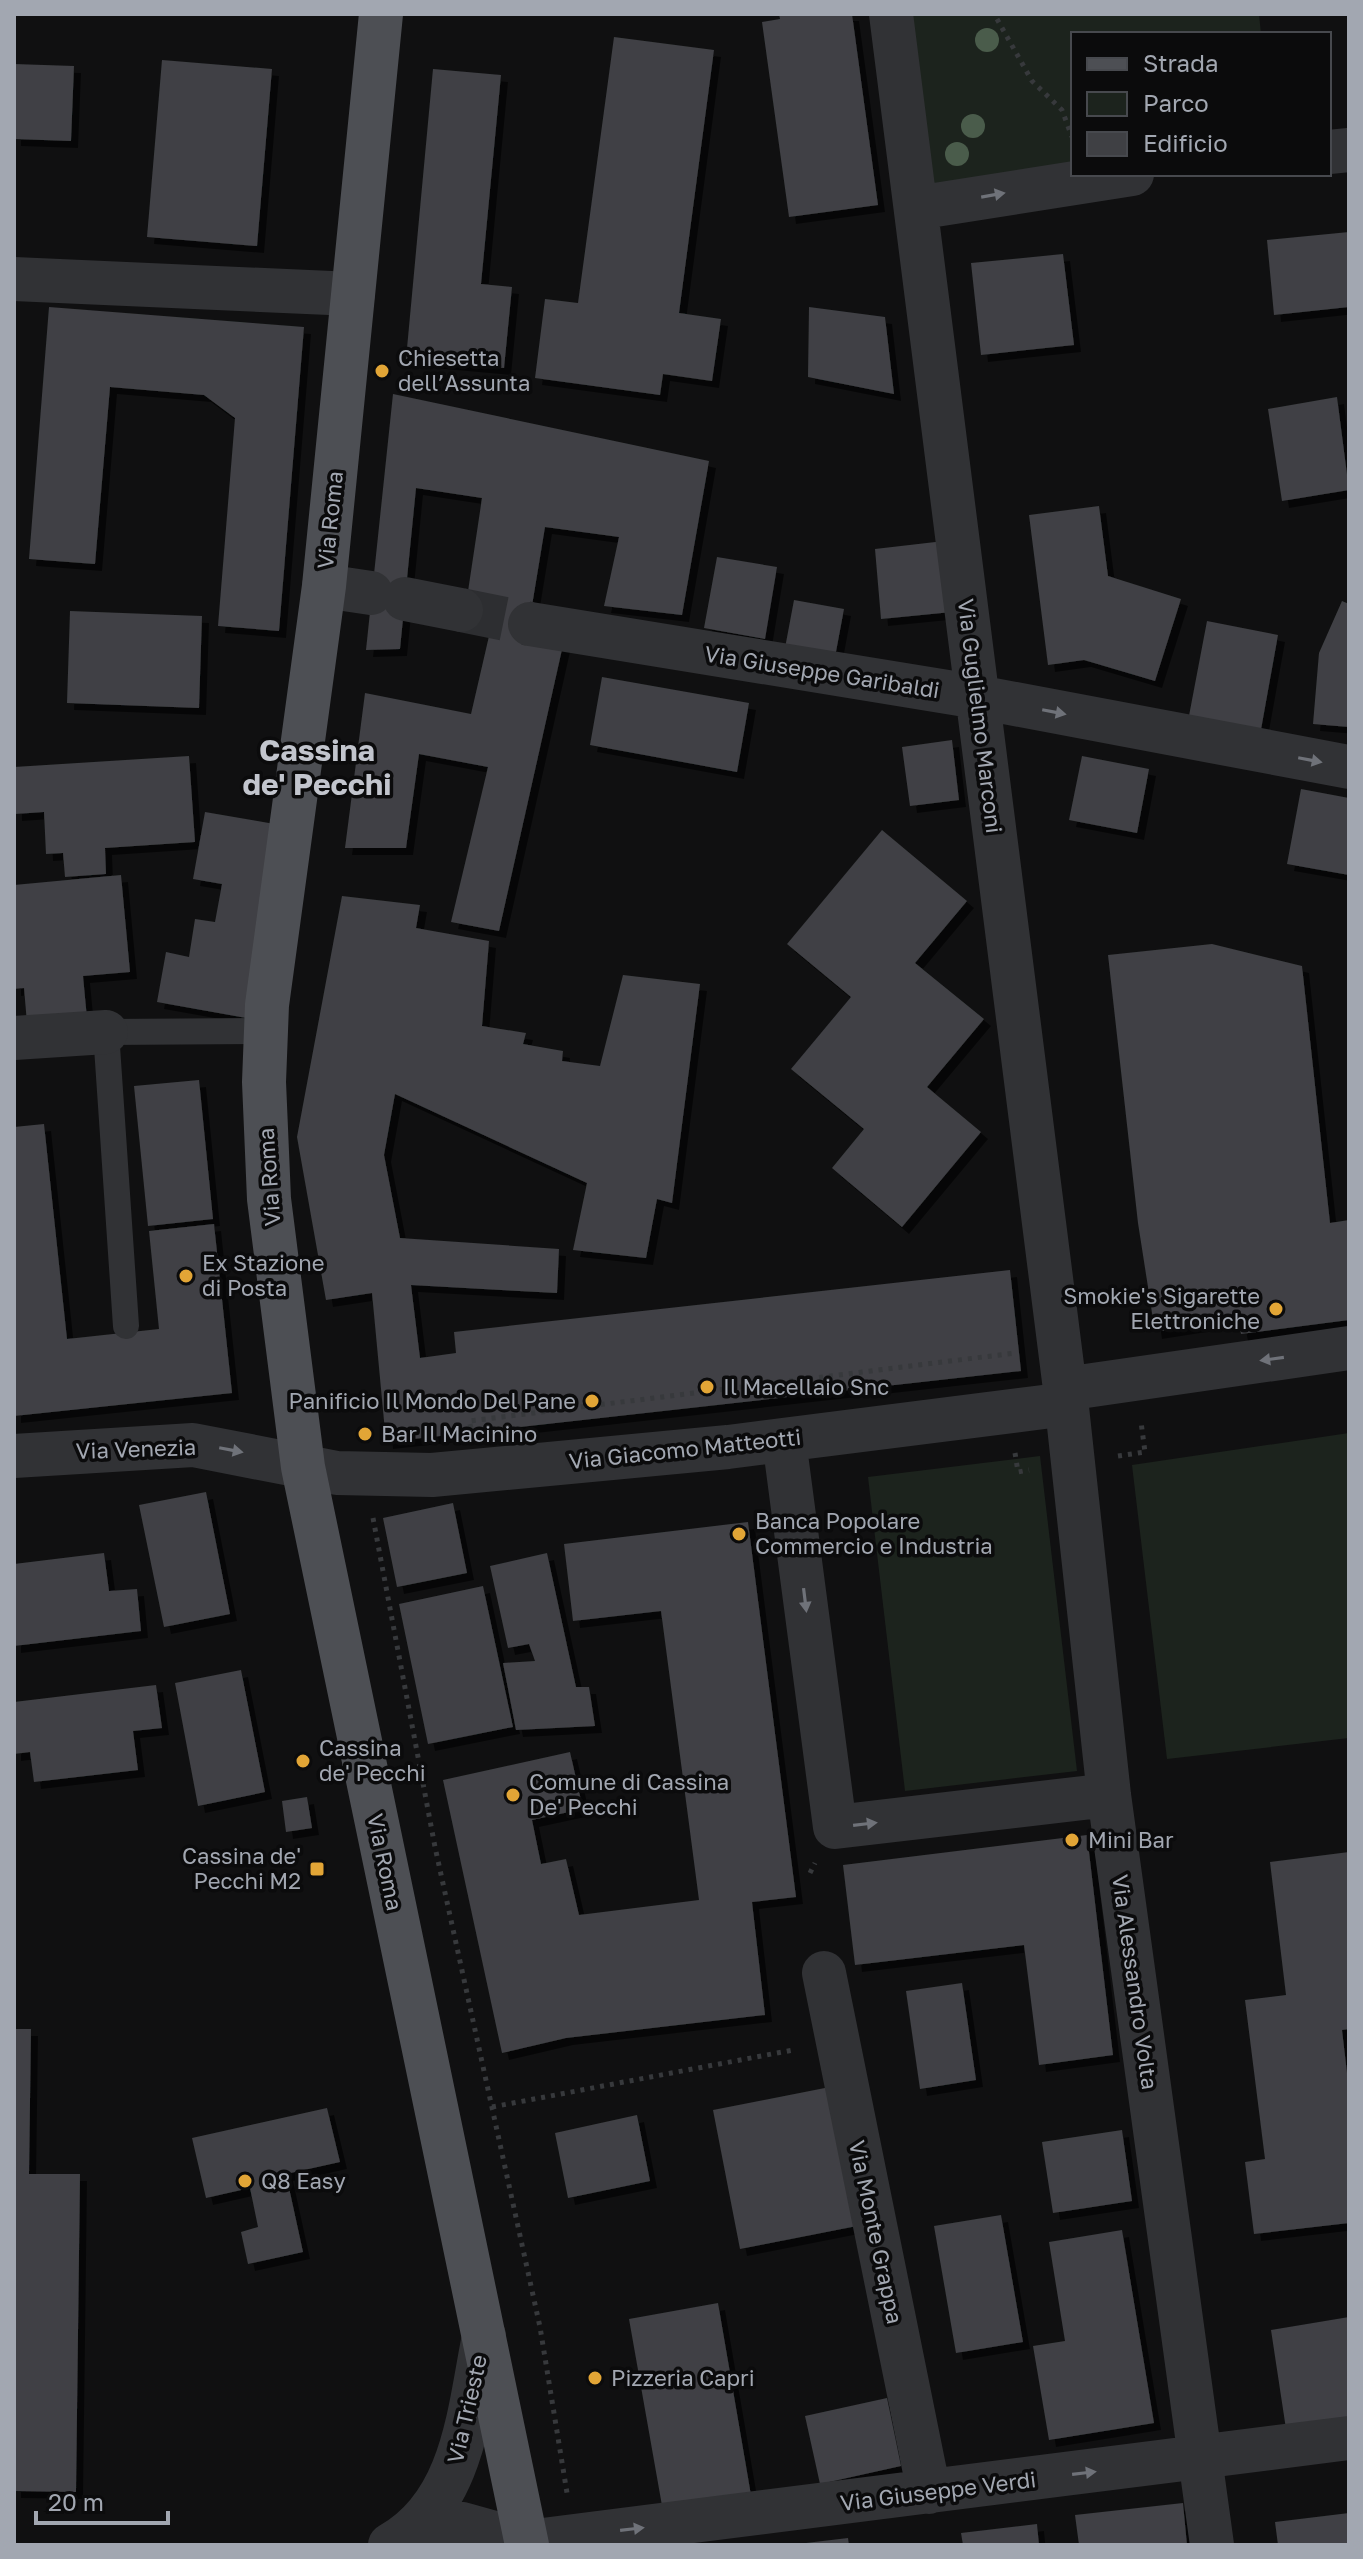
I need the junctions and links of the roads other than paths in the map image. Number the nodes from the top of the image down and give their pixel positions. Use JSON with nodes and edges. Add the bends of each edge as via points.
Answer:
{"nodes":[{"id":1,"x":381,"y":14,"type":"edge"},
{"id":2,"x":891,"y":14,"type":"edge"},
{"id":3,"x":1119,"y":176,"type":"edge"},
{"id":4,"x":916,"y":208,"type":"junction"},
{"id":5,"x":14,"y":279,"type":"edge"},
{"id":6,"x":353,"y":294,"type":"junction"},
{"id":7,"x":324,"y":586,"type":"junction"},
{"id":8,"x":461,"y":610,"type":"tunnel mouth"},
{"id":9,"x":530,"y":624,"type":"tunnel mouth"},
{"id":10,"x":978,"y":697,"type":"junction"},
{"id":11,"x":1349,"y":767,"type":"edge"},
{"id":12,"x":265,"y":1031,"type":"junction"},
{"id":13,"x":106,"y":1032,"type":"junction"},
{"id":14,"x":14,"y":1038,"type":"edge"},
{"id":15,"x":126,"y":1326,"type":"dead end"},
{"id":16,"x":1349,"y":1348,"type":"edge"},
{"id":17,"x":1349,"y":1378,"type":"edge"},
{"id":18,"x":1067,"y":1404,"type":"junction"},
{"id":19,"x":784,"y":1440,"type":"junction"},
{"id":20,"x":14,"y":1456,"type":"edge"},
{"id":21,"x":303,"y":1467,"type":"junction"},
{"id":22,"x":1109,"y":1795,"type":"junction"},
{"id":23,"x":824,"y":1973,"type":"dead end"},
{"id":24,"x":484,"y":2336,"type":"junction"},
{"id":25,"x":1349,"y":2438,"type":"edge"},
{"id":26,"x":1201,"y":2458,"type":"junction"},
{"id":27,"x":929,"y":2492,"type":"junction"},
{"id":28,"x":406,"y":2533,"type":"edge"},
{"id":29,"x":526,"y":2544,"type":"edge"},
{"id":30,"x":1212,"y":2545,"type":"edge"}],
"edges":[{"from":1,"to":6,"type":"main road","name":"Via Roma"},
{"from":2,"to":4,"type":"street","name":"Via Guglielmo Marconi"},
{"from":4,"to":3,"type":"street","one_way":true},
{"from":4,"to":10,"type":"street","name":"Via Guglielmo Marconi"},
{"from":5,"to":6,"type":"street"},
{"from":6,"to":7,"type":"main road","name":"Via Roma"},
{"from":7,"to":8,"type":"street"},
{"from":7,"to":12,"type":"main road","name":"Via Roma"},
{"from":9,"to":10,"type":"street","name":"Via Giuseppe Garibaldi"},
{"from":10,"to":11,"type":"street","name":"Via Giuseppe Garibaldi","one_way":true},
{"from":10,"to":18,"type":"street","name":"Via Guglielmo Marconi"},
{"from":12,"to":13,"type":"lane"},
{"from":12,"to":21,"type":"main road","name":"Via Roma","via":[[269,1199]]},
{"from":13,"to":14,"type":"street"},
{"from":13,"to":15,"type":"lane"},
{"from":16,"to":18,"type":"street","one_way":true},
{"from":17,"to":18,"type":"street"},
{"from":18,"to":19,"type":"street","name":"Via Giacomo Matteotti"},
{"from":18,"to":22,"type":"street","name":"Via Alessandro Volta"},
{"from":19,"to":21,"type":"street","name":"Via Giacomo Matteotti","via":[[432,1475],[376,1476]]},
{"from":19,"to":22,"type":"street","one_way":true,"via":[[835,1827]]},
{"from":20,"to":21,"type":"street","name":"Via Venezia","one_way":true,"via":[[193,1445]]},
{"from":21,"to":24,"type":"main road","name":"Via Roma"},
{"from":22,"to":26,"type":"street","name":"Via Alessandro Volta"},
{"from":23,"to":27,"type":"street","name":"Via Monte Grappa"},
{"from":24,"to":28,"type":"street","name":"Via Trieste","via":[[455,2469]]},
{"from":24,"to":29,"type":"main road","name":"Via Roma"},
{"from":25,"to":26,"type":"street","name":"Via Giuseppe Verdi"},
{"from":27,"to":26,"type":"street","name":"Via Giuseppe Verdi","one_way":true},
{"from":26,"to":30,"type":"street","name":"Via Alessandro Volta"},
{"from":29,"to":27,"type":"street","name":"Via Giuseppe Verdi","one_way":true},
{"from":28,"to":29,"type":"street","name":"Via Trieste","via":[[462,2524]]}]}
